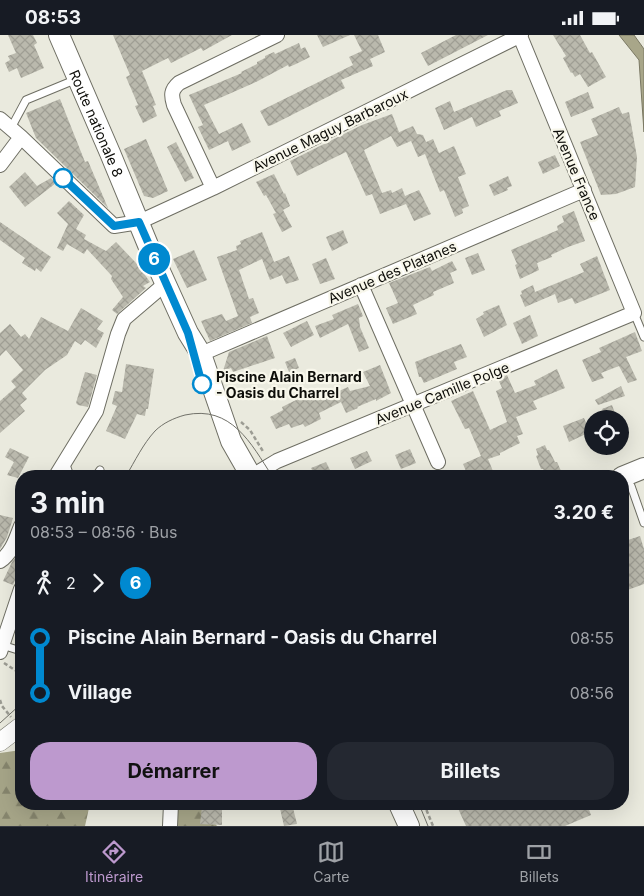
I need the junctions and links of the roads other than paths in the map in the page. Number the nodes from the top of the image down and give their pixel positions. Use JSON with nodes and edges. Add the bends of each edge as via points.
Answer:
{"nodes":[{"id":1,"x":59,"y":35,"type":"edge"},
{"id":2,"x":277,"y":35,"type":"edge"},
{"id":3,"x":520,"y":35,"type":"edge"},
{"id":4,"x":78,"y":79,"type":"junction"},
{"id":5,"x":0,"y":119,"type":"edge"},
{"id":6,"x":16,"y":132,"type":"junction"},
{"id":7,"x":0,"y":165,"type":"edge"},
{"id":8,"x":213,"y":188,"type":"junction"},
{"id":9,"x":584,"y":190,"type":"junction"},
{"id":10,"x":136,"y":217,"type":"junction"},
{"id":11,"x":165,"y":284,"type":"junction"},
{"id":12,"x":361,"y":285,"type":"junction"},
{"id":13,"x":634,"y":313,"type":"junction"},
{"id":14,"x":188,"y":333,"type":"junction"},
{"id":15,"x":644,"y":337,"type":"edge"},
{"id":16,"x":201,"y":354,"type":"junction"},
{"id":17,"x":413,"y":405,"type":"junction"},
{"id":18,"x":65,"y":461,"type":"junction"},
{"id":19,"x":438,"y":462,"type":"dead end"},
{"id":20,"x":644,"y":468,"type":"edge"},
{"id":21,"x":60,"y":470,"type":"edge"},
{"id":22,"x":68,"y":470,"type":"edge"},
{"id":23,"x":233,"y":470,"type":"edge"},
{"id":24,"x":247,"y":470,"type":"edge"},
{"id":25,"x":261,"y":470,"type":"edge"},
{"id":26,"x":630,"y":483,"type":"edge"},
{"id":27,"x":644,"y":523,"type":"edge"},
{"id":28,"x":15,"y":541,"type":"edge"},
{"id":29,"x":0,"y":561,"type":"edge"},
{"id":30,"x":15,"y":607,"type":"edge"},
{"id":31,"x":1,"y":649,"type":"edge"},
{"id":32,"x":15,"y":650,"type":"edge"},
{"id":33,"x":15,"y":731,"type":"edge"},
{"id":34,"x":0,"y":742,"type":"edge"},
{"id":35,"x":171,"y":810,"type":"edge"},
{"id":36,"x":402,"y":810,"type":"edge"},
{"id":37,"x":170,"y":826,"type":"edge"},
{"id":38,"x":409,"y":826,"type":"edge"}],
"edges":[{"from":1,"to":4,"type":"main road","name":"Route nationale 8"},
{"from":2,"to":8,"type":"street","via":[[179,83],[171,95]]},
{"from":3,"to":8,"type":"street","name":"Avenue Maguy Barbaroux"},
{"from":3,"to":9,"type":"street","name":"Avenue France"},
{"from":4,"to":6,"type":"lane","via":[[26,100]]},
{"from":4,"to":10,"type":"main road","name":"Route nationale 8"},
{"from":5,"to":6,"type":"street"},
{"from":6,"to":7,"type":"street"},
{"from":6,"to":10,"type":"street","name":"Avenue Maguy Barbaroux","via":[[114,226]]},
{"from":8,"to":10,"type":"street","name":"Avenue Maguy Barbaroux"},
{"from":9,"to":12,"type":"street","name":"Avenue des Platanes"},
{"from":9,"to":13,"type":"street","name":"Avenue France"},
{"from":10,"to":11,"type":"main road","name":"Route nationale 8"},
{"from":11,"to":14,"type":"main road","name":"Route nationale 8"},
{"from":11,"to":18,"type":"street","via":[[124,319],[96,411]]},
{"from":12,"to":16,"type":"street","name":"Avenue des Platanes"},
{"from":12,"to":17,"type":"street"},
{"from":13,"to":15,"type":"lane"},
{"from":13,"to":17,"type":"street","name":"Avenue Camille Polge"},
{"from":14,"to":16,"type":"main road"},
{"from":14,"to":23,"type":"main road","via":[[220,441]]},
{"from":16,"to":24,"type":"main road","via":[[230,441]]},
{"from":17,"to":19,"type":"street"},
{"from":17,"to":25,"type":"street","name":"Avenue Camille Polge"},
{"from":18,"to":21,"type":"street"},
{"from":18,"to":22,"type":"lane"},
{"from":20,"to":26,"type":"main road"},
{"from":26,"to":27,"type":"lane"},
{"from":28,"to":29,"type":"street"},
{"from":30,"to":31,"type":"street"},
{"from":31,"to":32,"type":"lane"},
{"from":33,"to":34,"type":"street"},
{"from":35,"to":37,"type":"street"},
{"from":36,"to":38,"type":"main road"}]}
